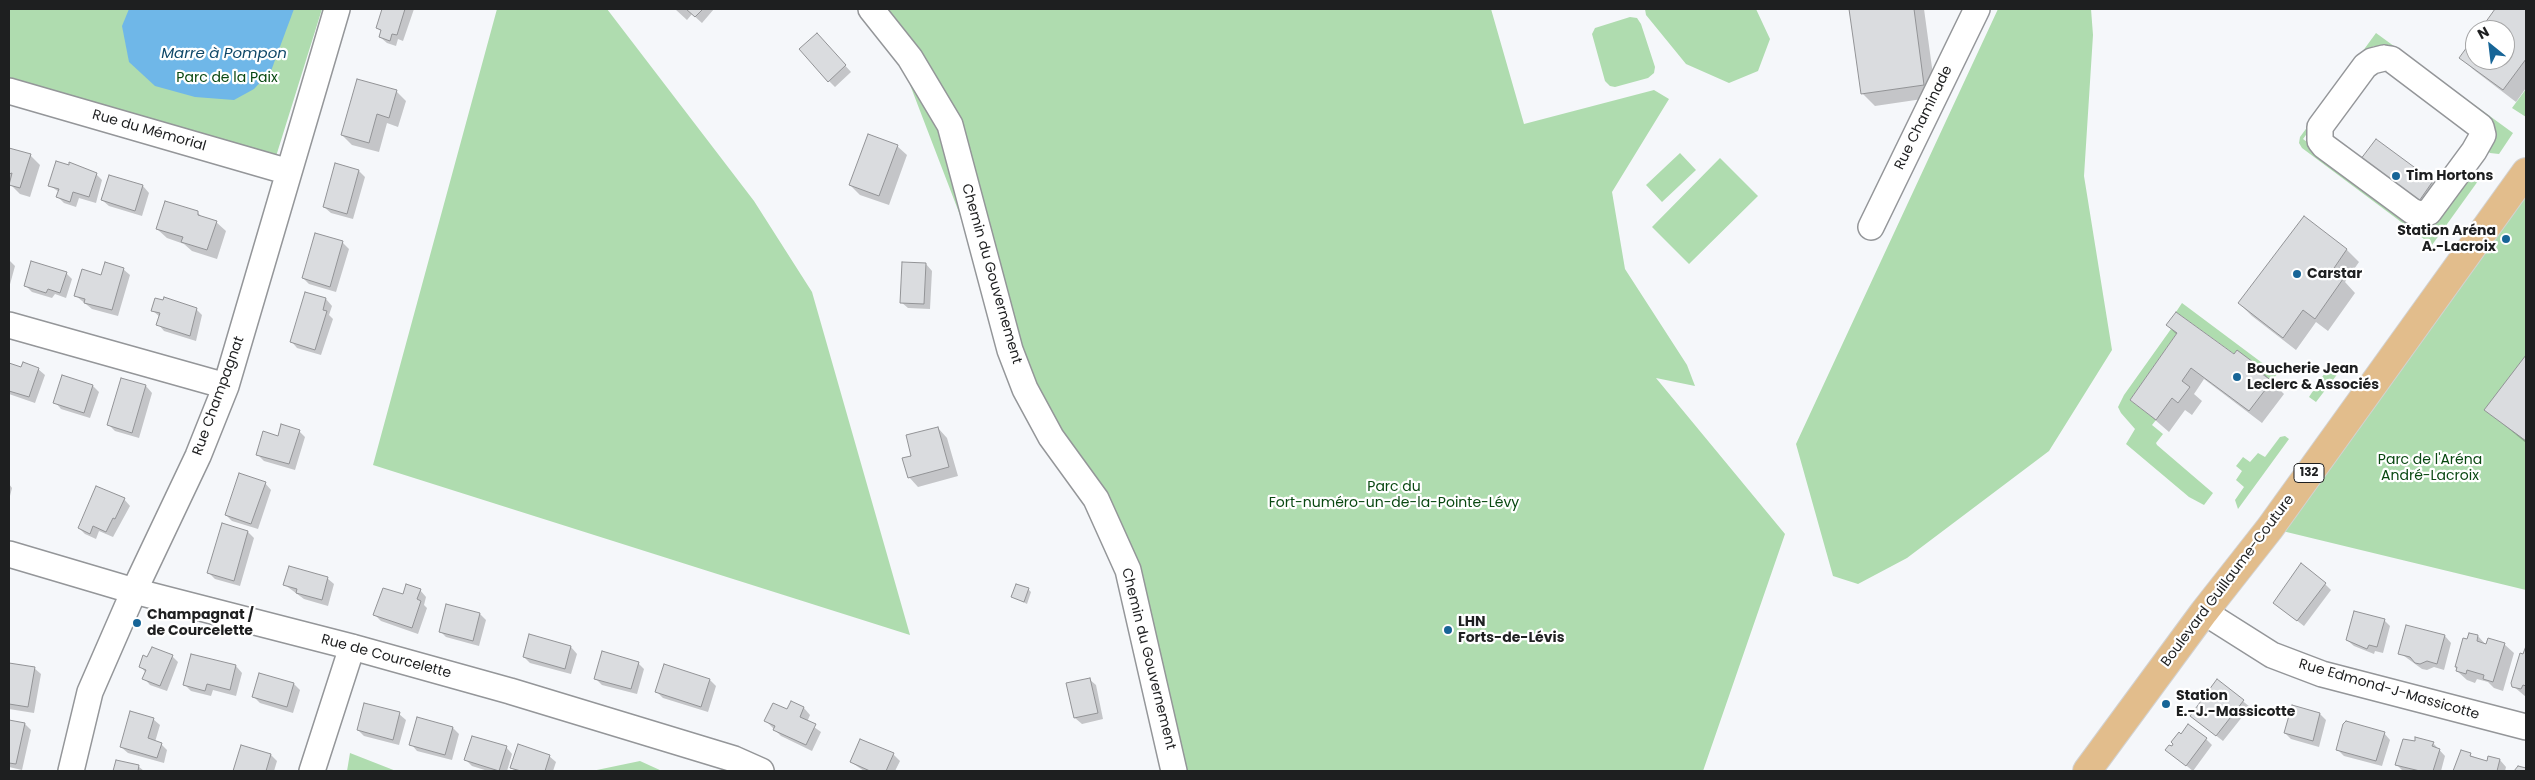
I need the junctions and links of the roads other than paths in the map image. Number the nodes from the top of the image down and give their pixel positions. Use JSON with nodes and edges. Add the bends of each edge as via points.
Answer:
{"nodes":[{"id":1,"x":337,"y":9,"type":"edge"},
{"id":2,"x":870,"y":9,"type":"edge"},
{"id":3,"x":1977,"y":9,"type":"edge"},
{"id":4,"x":9,"y":91,"type":"edge"},
{"id":5,"x":2469,"y":159,"type":"joint"},
{"id":6,"x":289,"y":172,"type":"junction"},
{"id":7,"x":2526,"y":172,"type":"edge"},
{"id":8,"x":1871,"y":227,"type":"dead end"},
{"id":9,"x":9,"y":325,"type":"edge"},
{"id":10,"x":226,"y":386,"type":"junction"},
{"id":11,"x":9,"y":554,"type":"edge"},
{"id":12,"x":134,"y":591,"type":"junction"},
{"id":13,"x":2204,"y":612,"type":"junction"},
{"id":14,"x":352,"y":647,"type":"junction"},
{"id":15,"x":2526,"y":727,"type":"edge"},
{"id":16,"x":71,"y":771,"type":"edge"},
{"id":17,"x":312,"y":771,"type":"edge"},
{"id":18,"x":761,"y":771,"type":"edge"},
{"id":19,"x":1174,"y":771,"type":"edge"},
{"id":20,"x":2087,"y":771,"type":"edge"}],
"edges":[{"from":1,"to":6,"type":"street","name":"Rue Champagnat"},
{"from":2,"to":19,"type":"street","name":"Chemin du Gouvernement","via":[[910,58],[950,125],[1010,350],[1025,389],[1051,437],[1096,498],[1128,570]]},
{"from":3,"to":8,"type":"street","name":"Rue Chaminade"},
{"from":4,"to":6,"type":"street","name":"Rue du Mémorial"},
{"from":5,"to":5,"type":"street","via":[[2483,135],[2481,127],[2391,59],[2372,61],[2365,66],[2320,127],[2318,135],[2324,146],[2419,214],[2436,206]]},
{"from":6,"to":10,"type":"street","name":"Rue Champagnat"},
{"from":7,"to":13,"type":"main road","name":"Boulevard Guillaume-Couture","number":"132","via":[[2270,528]]},
{"from":9,"to":10,"type":"street"},
{"from":10,"to":12,"type":"street","name":"Rue Champagnat","via":[[198,456]]},
{"from":11,"to":12,"type":"street","name":"Rue de Courcelette"},
{"from":12,"to":14,"type":"street","name":"Rue de Courcelette"},
{"from":12,"to":16,"type":"street","name":"Rue Champagnat","via":[[90,692]]},
{"from":13,"to":15,"type":"street","name":"Rue Edmond-J-Massicotte","via":[[2272,655],[2322,674]]},
{"from":13,"to":20,"type":"main road","name":"Boulevard Guillaume-Couture","number":"132"},
{"from":14,"to":17,"type":"street"},
{"from":14,"to":18,"type":"street","name":"Rue de Courcelette","via":[[510,691],[734,759]]}]}
